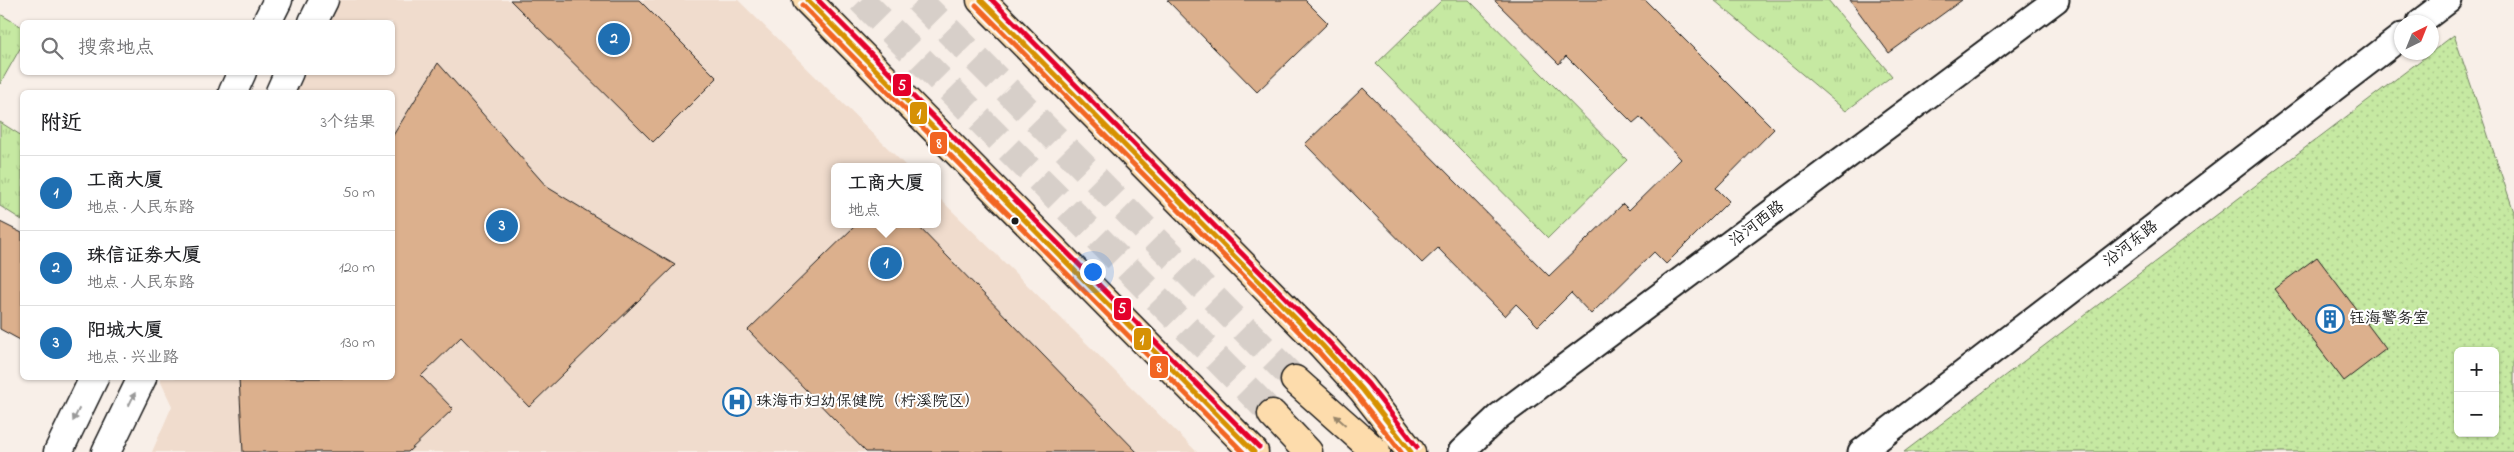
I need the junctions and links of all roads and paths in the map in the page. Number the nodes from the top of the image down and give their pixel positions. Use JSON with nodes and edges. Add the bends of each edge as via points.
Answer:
{"nodes":[{"id":1,"x":278,"y":0,"type":"edge"},
{"id":2,"x":324,"y":0,"type":"edge"},
{"id":3,"x":807,"y":0,"type":"edge"},
{"id":4,"x":981,"y":0,"type":"edge"},
{"id":5,"x":2056,"y":0,"type":"edge"},
{"id":6,"x":2449,"y":0,"type":"edge"},
{"id":7,"x":2429,"y":15,"type":"edge"},
{"id":8,"x":268,"y":20,"type":"edge"},
{"id":9,"x":314,"y":20,"type":"edge"},
{"id":10,"x":2394,"y":42,"type":"edge"},
{"id":11,"x":241,"y":75,"type":"edge"},
{"id":12,"x":288,"y":75,"type":"edge"},
{"id":13,"x":234,"y":90,"type":"edge"},
{"id":14,"x":281,"y":90,"type":"edge"},
{"id":15,"x":93,"y":380,"type":"edge"},
{"id":16,"x":141,"y":380,"type":"edge"},
{"id":17,"x":1295,"y":380,"type":"tunnel mouth"},
{"id":18,"x":1272,"y":414,"type":"tunnel mouth"},
{"id":19,"x":58,"y":452,"type":"edge"},
{"id":20,"x":106,"y":452,"type":"edge"},
{"id":21,"x":1254,"y":452,"type":"edge"},
{"id":22,"x":1308,"y":452,"type":"edge"},
{"id":23,"x":1376,"y":452,"type":"edge"},
{"id":24,"x":1411,"y":452,"type":"edge"},
{"id":25,"x":1461,"y":452,"type":"edge"},
{"id":26,"x":1861,"y":452,"type":"edge"}],
"edges":[{"from":1,"to":8,"type":"main road"},
{"from":2,"to":9,"type":"main road"},
{"from":3,"to":21,"type":"main road"},
{"from":4,"to":24,"type":"main road","via":[[1322,345],[1362,389]]},
{"from":5,"to":25,"type":"street","name":"沿河西路","via":[[1499,416]]},
{"from":6,"to":7,"type":"street"},
{"from":10,"to":26,"type":"street","name":"沿河东路"},
{"from":11,"to":13,"type":"main road"},
{"from":12,"to":14,"type":"main road"},
{"from":15,"to":19,"type":"main road","one_way":true},
{"from":20,"to":16,"type":"main road","one_way":true},
{"from":23,"to":17,"type":"main road","one_way":true},
{"from":18,"to":22,"type":"main road"}]}
